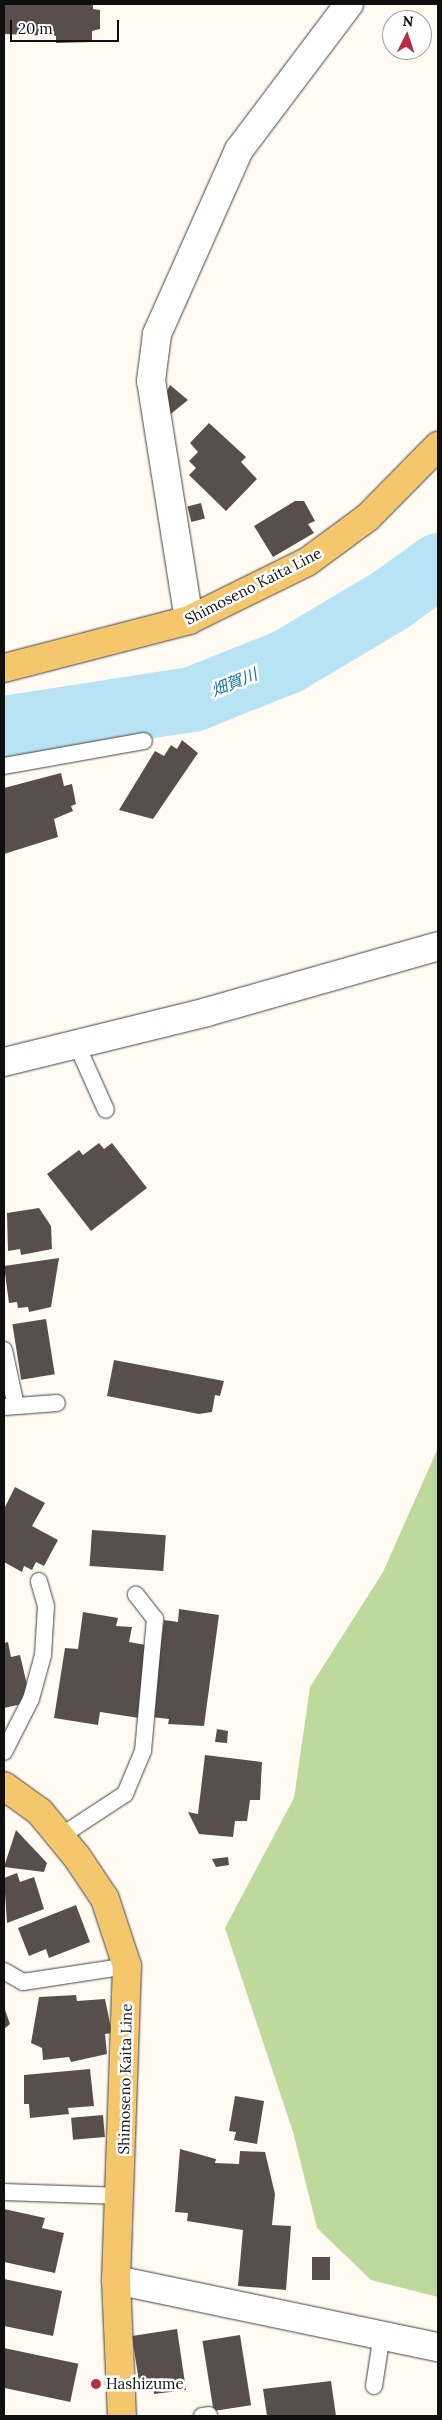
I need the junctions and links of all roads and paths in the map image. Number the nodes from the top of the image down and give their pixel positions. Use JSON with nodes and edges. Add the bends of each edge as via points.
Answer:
{"nodes":[{"id":1,"x":349,"y":4,"type":"edge"},
{"id":2,"x":438,"y":446,"type":"edge"},
{"id":3,"x":189,"y":620,"type":"junction"},
{"id":4,"x":4,"y":668,"type":"edge"},
{"id":5,"x":144,"y":741,"type":"dead end"},
{"id":6,"x":4,"y":766,"type":"edge"},
{"id":7,"x":438,"y":946,"type":"edge"},
{"id":8,"x":76,"y":1043,"type":"junction"},
{"id":9,"x":4,"y":1062,"type":"edge"},
{"id":10,"x":106,"y":1110,"type":"dead end"},
{"id":11,"x":4,"y":1350,"type":"edge"},
{"id":12,"x":57,"y":1403,"type":"dead end"},
{"id":13,"x":10,"y":1406,"type":"edge"},
{"id":14,"x":39,"y":1581,"type":"dead end"},
{"id":15,"x":136,"y":1595,"type":"dead end"},
{"id":16,"x":4,"y":1752,"type":"edge"},
{"id":17,"x":4,"y":1786,"type":"edge"},
{"id":18,"x":61,"y":1836,"type":"junction"},
{"id":19,"x":127,"y":1966,"type":"junction"},
{"id":20,"x":4,"y":1971,"type":"edge"},
{"id":21,"x":4,"y":2192,"type":"edge"},
{"id":22,"x":121,"y":2196,"type":"junction"},
{"id":23,"x":116,"y":2280,"type":"junction"},
{"id":24,"x":382,"y":2334,"type":"junction"},
{"id":25,"x":438,"y":2347,"type":"edge"},
{"id":26,"x":374,"y":2386,"type":"dead end"},
{"id":27,"x":122,"y":2416,"type":"edge"}],
"edges":[{"from":1,"to":3,"type":"street","via":[[239,150],[157,334],[151,381]]},
{"from":2,"to":3,"type":"main road","name":"Shimoseno Kaita Line","via":[[368,517],[335,543],[306,562]]},
{"from":3,"to":4,"type":"main road","name":"Shimoseno Kaita Line"},
{"from":5,"to":6,"type":"lane"},
{"from":7,"to":8,"type":"street","via":[[208,1012]]},
{"from":8,"to":9,"type":"street"},
{"from":8,"to":10,"type":"lane"},
{"from":11,"to":13,"type":"lane"},
{"from":12,"to":13,"type":"lane"},
{"from":14,"to":16,"type":"lane","via":[[46,1606],[43,1654],[28,1707]]},
{"from":15,"to":18,"type":"lane","via":[[154,1618],[143,1752],[125,1794]]},
{"from":17,"to":18,"type":"main road","name":"Shimoseno Kaita Line","via":[[40,1812]]},
{"from":18,"to":19,"type":"main road","name":"Shimoseno Kaita Line","via":[[105,1899]]},
{"from":19,"to":20,"type":"lane","via":[[23,1982]]},
{"from":19,"to":22,"type":"main road","name":"Shimoseno Kaita Line"},
{"from":21,"to":22,"type":"lane"},
{"from":22,"to":23,"type":"main road","name":"Shimoseno Kaita Line"},
{"from":23,"to":24,"type":"street"},
{"from":23,"to":27,"type":"main road","name":"Shimoseno Kaita Line"},
{"from":24,"to":25,"type":"street"},
{"from":24,"to":26,"type":"lane"}]}
